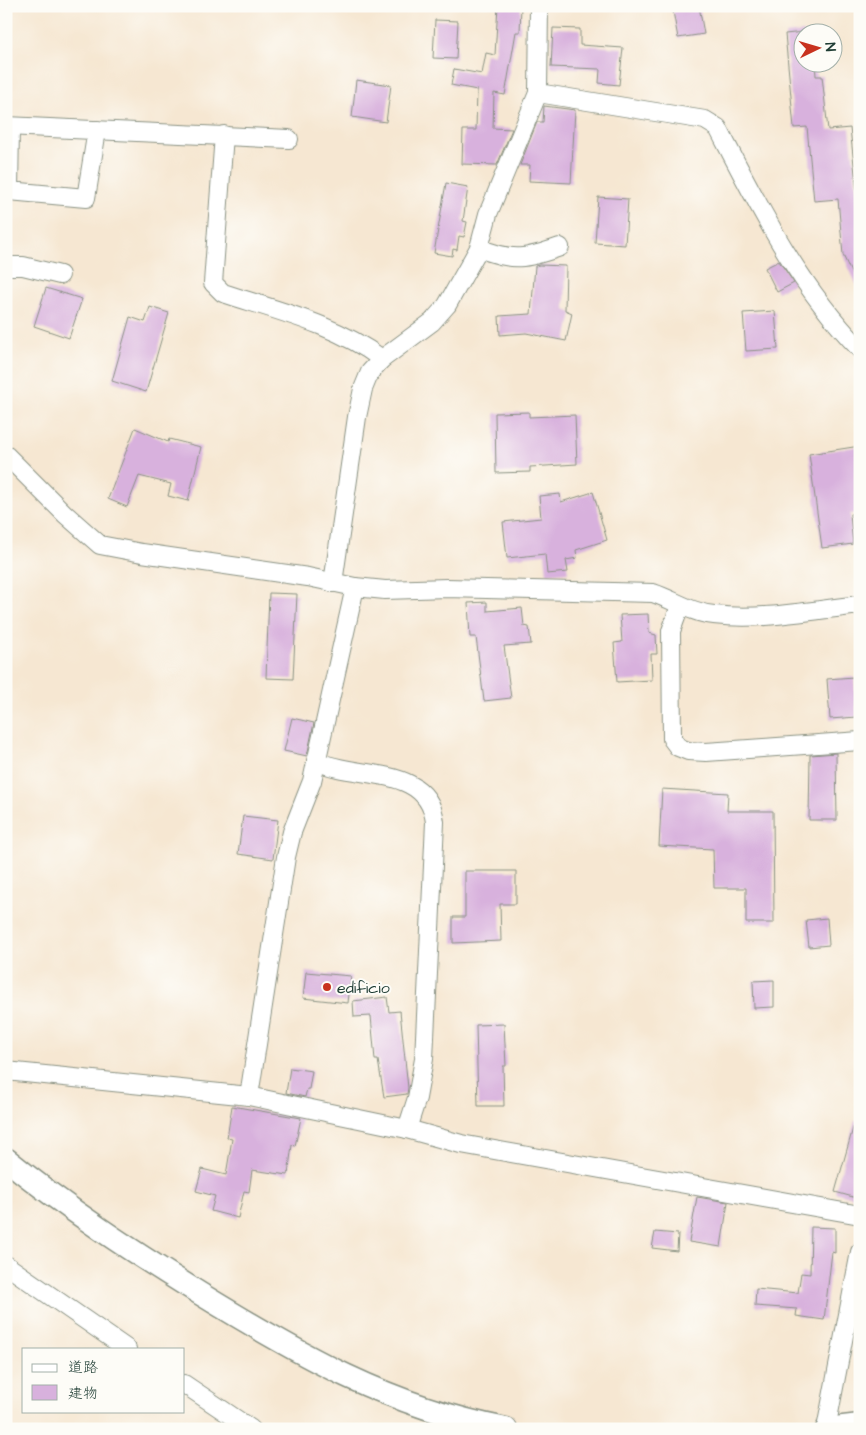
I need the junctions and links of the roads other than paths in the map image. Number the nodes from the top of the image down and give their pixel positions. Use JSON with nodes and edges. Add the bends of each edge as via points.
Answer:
{"nodes":[{"id":1,"x":539,"y":6,"type":"edge"},
{"id":2,"x":538,"y":93,"type":"junction"},
{"id":3,"x":8,"y":126,"type":"edge"},
{"id":4,"x":97,"y":130,"type":"junction"},
{"id":5,"x":224,"y":135,"type":"junction"},
{"id":6,"x":289,"y":139,"type":"dead end"},
{"id":7,"x":560,"y":247,"type":"dead end"},
{"id":8,"x":479,"y":248,"type":"junction"},
{"id":9,"x":6,"y":266,"type":"edge"},
{"id":10,"x":60,"y":275,"type":"dead end"},
{"id":11,"x":860,"y":349,"type":"edge"},
{"id":12,"x":382,"y":359,"type":"junction"},
{"id":13,"x":6,"y":455,"type":"edge"},
{"id":14,"x":333,"y":583,"type":"junction"},
{"id":15,"x":355,"y":587,"type":"junction"},
{"id":16,"x":860,"y":604,"type":"edge"},
{"id":17,"x":680,"y":606,"type":"junction"},
{"id":18,"x":860,"y":741,"type":"edge"},
{"id":19,"x":316,"y":761,"type":"junction"},
{"id":20,"x":6,"y":1071,"type":"edge"},
{"id":21,"x":249,"y":1096,"type":"junction"},
{"id":22,"x":407,"y":1129,"type":"junction"},
{"id":23,"x":6,"y":1159,"type":"edge"},
{"id":24,"x":860,"y":1215,"type":"edge"},
{"id":25,"x":860,"y":1252,"type":"edge"},
{"id":26,"x":6,"y":1265,"type":"edge"},
{"id":27,"x":126,"y":1348,"type":"edge"},
{"id":28,"x":185,"y":1385,"type":"edge"},
{"id":29,"x":860,"y":1425,"type":"edge"},
{"id":30,"x":251,"y":1429,"type":"edge"},
{"id":31,"x":506,"y":1429,"type":"edge"},
{"id":32,"x":827,"y":1429,"type":"edge"}],
"edges":[{"from":1,"to":2,"type":"street"},
{"from":2,"to":8,"type":"street","via":[[488,214]]},
{"from":2,"to":11,"type":"street","via":[[705,120],[718,128],[777,240],[814,293]]},
{"from":3,"to":4,"type":"street"},
{"from":3,"to":4,"type":"street","via":[[9,191],[86,198]]},
{"from":4,"to":5,"type":"street"},
{"from":5,"to":6,"type":"street"},
{"from":5,"to":12,"type":"street","via":[[213,282],[223,293],[337,330]]},
{"from":7,"to":8,"type":"street","via":[[529,258],[497,256]]},
{"from":8,"to":12,"type":"street","via":[[447,305],[432,322]]},
{"from":9,"to":10,"type":"street","via":[[23,266]]},
{"from":12,"to":14,"type":"street","via":[[370,372],[357,417]]},
{"from":13,"to":14,"type":"street","via":[[100,545]]},
{"from":14,"to":15,"type":"street"},
{"from":15,"to":17,"type":"street","via":[[638,592],[653,593]]},
{"from":15,"to":19,"type":"street"},
{"from":16,"to":17,"type":"street","via":[[740,616],[714,615]]},
{"from":17,"to":18,"type":"street","via":[[671,631],[670,719],[672,739],[678,747],[706,752]]},
{"from":19,"to":21,"type":"street","via":[[286,858]]},
{"from":19,"to":22,"type":"street","via":[[329,767],[400,779],[418,788],[433,807],[435,822],[424,1059]]},
{"from":20,"to":21,"type":"street"},
{"from":21,"to":22,"type":"street"},
{"from":22,"to":24,"type":"street","via":[[461,1144]]},
{"from":23,"to":31,"type":"street","via":[[48,1193],[165,1272],[288,1347],[380,1393],[429,1410]]},
{"from":25,"to":32,"type":"street"},
{"from":26,"to":27,"type":"street"},
{"from":28,"to":30,"type":"street"},
{"from":29,"to":32,"type":"street"}]}
